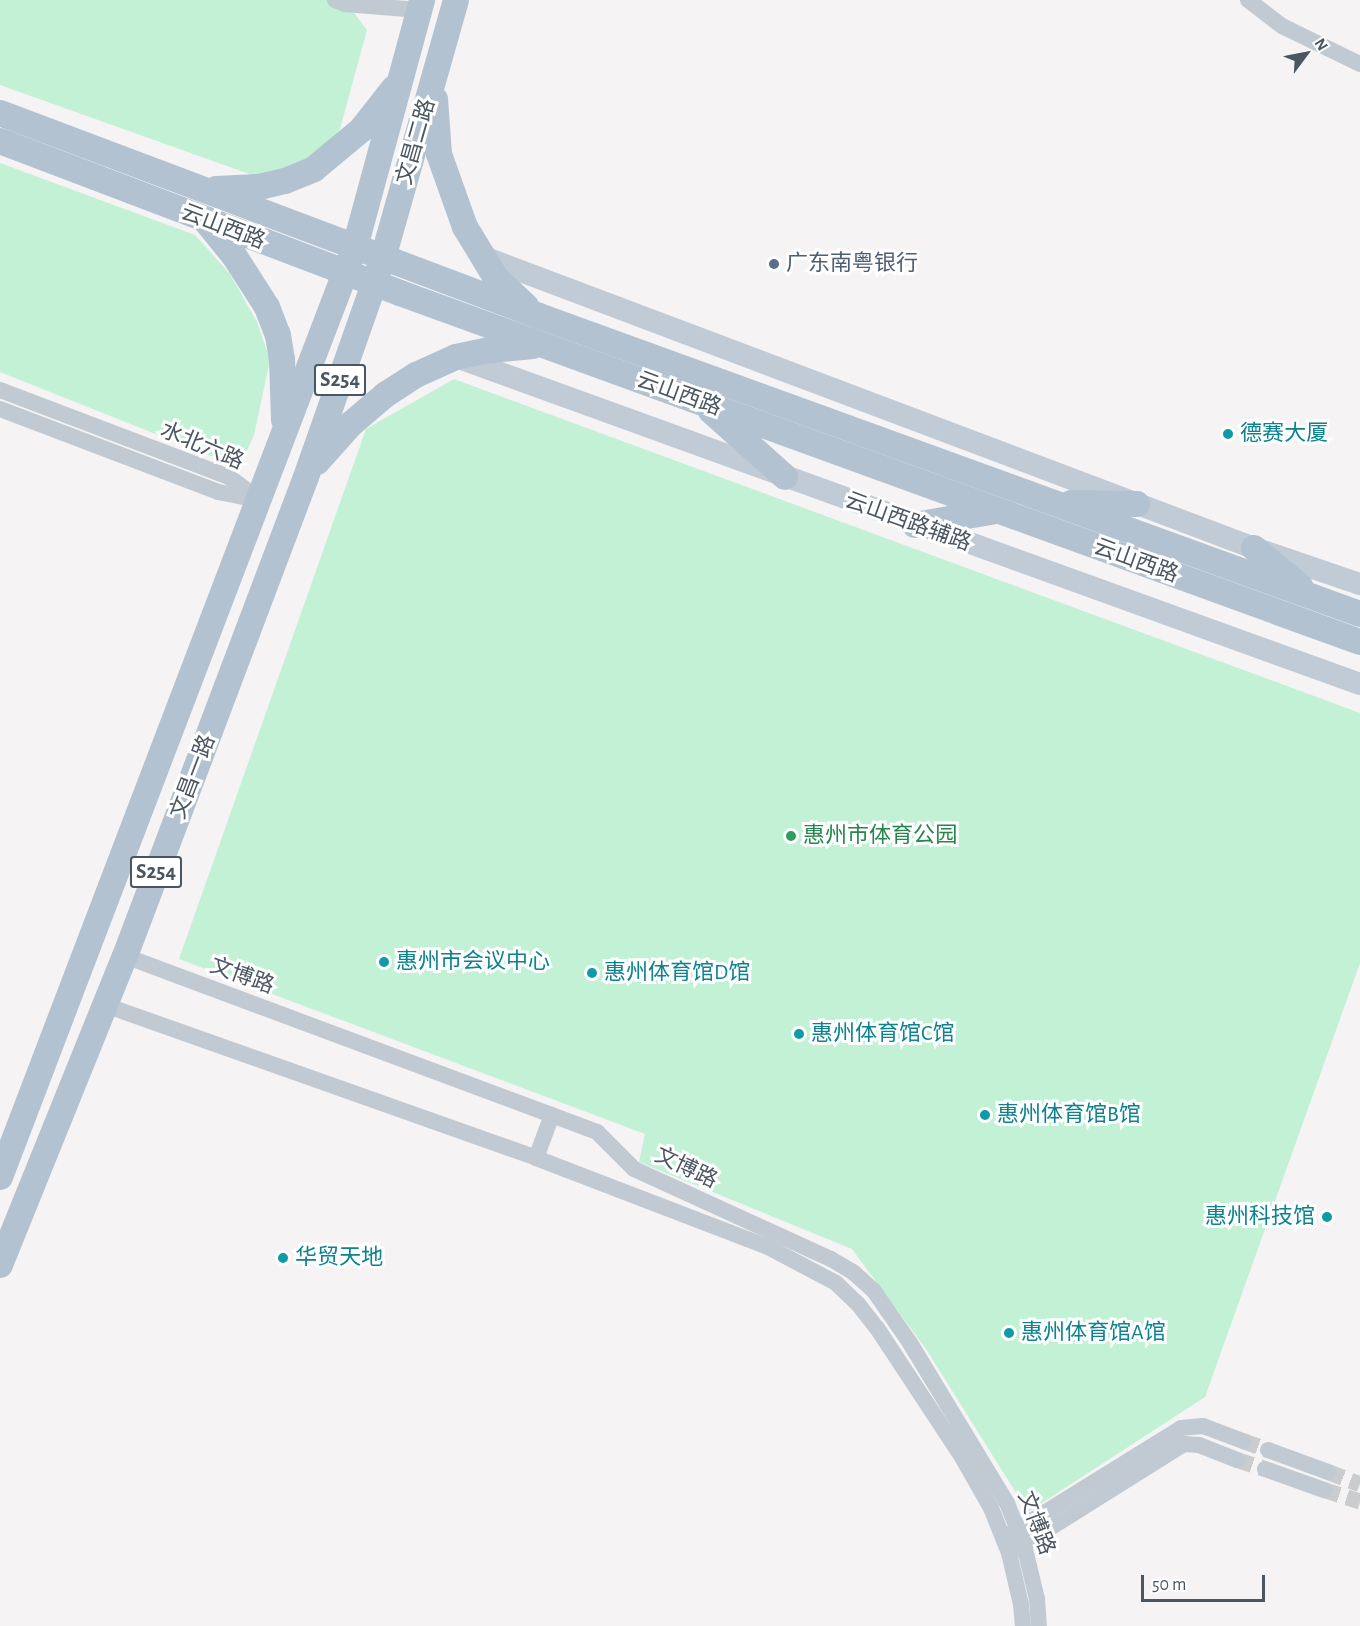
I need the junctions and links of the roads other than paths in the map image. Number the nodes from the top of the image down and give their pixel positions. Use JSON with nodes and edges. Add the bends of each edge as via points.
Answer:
{"nodes":[{"id":1,"x":335,"y":0,"type":"edge"},
{"id":2,"x":456,"y":0,"type":"edge"},
{"id":3,"x":1248,"y":0,"type":"edge"},
{"id":4,"x":413,"y":3,"type":"edge"},
{"id":5,"x":1360,"y":64,"type":"edge"},
{"id":6,"x":435,"y":75,"type":"junction"},
{"id":7,"x":402,"y":77,"type":"junction"},
{"id":8,"x":0,"y":113,"type":"edge"},
{"id":9,"x":0,"y":141,"type":"edge"},
{"id":10,"x":201,"y":189,"type":"junction"},
{"id":11,"x":206,"y":220,"type":"junction"},
{"id":12,"x":355,"y":247,"type":"junction"},
{"id":13,"x":481,"y":256,"type":"junction"},
{"id":14,"x":383,"y":258,"type":"junction"},
{"id":15,"x":345,"y":273,"type":"junction"},
{"id":16,"x":375,"y":284,"type":"junction"},
{"id":17,"x":539,"y":316,"type":"junction"},
{"id":18,"x":543,"y":345,"type":"junction"},
{"id":19,"x":456,"y":357,"type":"junction"},
{"id":20,"x":0,"y":390,"type":"edge"},
{"id":21,"x":702,"y":403,"type":"junction"},
{"id":22,"x":0,"y":410,"type":"edge"},
{"id":23,"x":284,"y":436,"type":"junction"},
{"id":24,"x":306,"y":477,"type":"junction"},
{"id":25,"x":785,"y":477,"type":"junction"},
{"id":26,"x":260,"y":500,"type":"junction"},
{"id":27,"x":1050,"y":503,"type":"junction"},
{"id":28,"x":1137,"y":504,"type":"junction"},
{"id":29,"x":999,"y":511,"type":"junction"},
{"id":30,"x":915,"y":525,"type":"junction"},
{"id":31,"x":1254,"y":548,"type":"junction"},
{"id":32,"x":1360,"y":584,"type":"edge"},
{"id":33,"x":1314,"y":598,"type":"junction"},
{"id":34,"x":1360,"y":614,"type":"edge"},
{"id":35,"x":1360,"y":642,"type":"edge"},
{"id":36,"x":1360,"y":684,"type":"edge"},
{"id":37,"x":125,"y":956,"type":"junction"},
{"id":38,"x":105,"y":1005,"type":"junction"},
{"id":39,"x":552,"y":1115,"type":"junction"},
{"id":40,"x":536,"y":1158,"type":"junction"},
{"id":41,"x":0,"y":1177,"type":"edge"},
{"id":42,"x":0,"y":1265,"type":"edge"},
{"id":43,"x":1243,"y":1441,"type":"tunnel mouth"},
{"id":44,"x":1268,"y":1450,"type":"tunnel mouth"},
{"id":45,"x":1237,"y":1460,"type":"tunnel mouth"},
{"id":46,"x":1265,"y":1469,"type":"tunnel mouth"},
{"id":47,"x":1328,"y":1472,"type":"tunnel mouth"},
{"id":48,"x":1324,"y":1490,"type":"tunnel mouth"},
{"id":49,"x":1016,"y":1529,"type":"junction"},
{"id":50,"x":1024,"y":1545,"type":"junction"},
{"id":51,"x":1006,"y":1546,"type":"junction"},
{"id":52,"x":1023,"y":1626,"type":"edge"},
{"id":53,"x":1039,"y":1626,"type":"edge"}],
"edges":[{"from":1,"to":4,"type":"street","via":[[345,4]]},
{"from":2,"to":6,"type":"main road","name":"文昌二路","number":"S254"},
{"from":3,"to":5,"type":"street","via":[[1282,26]]},
{"from":4,"to":7,"type":"main road","name":"文昌二路","number":"S254"},
{"from":6,"to":13,"type":"main road","via":[[439,153],[465,227]]},
{"from":6,"to":14,"type":"main road","name":"文昌二路","number":"S254"},
{"from":7,"to":10,"type":"main road","via":[[361,130],[314,169],[259,188]]},
{"from":7,"to":12,"type":"main road","name":"文昌二路","number":"S254"},
{"from":8,"to":10,"type":"main road","name":"云山西路"},
{"from":9,"to":11,"type":"main road","name":"云山西路"},
{"from":10,"to":12,"type":"main road","name":"云山西路"},
{"from":11,"to":15,"type":"main road","name":"云山西路"},
{"from":11,"to":23,"type":"main road","via":[[253,282],[278,335]]},
{"from":12,"to":14,"type":"main road","name":"云山西路"},
{"from":12,"to":15,"type":"main road","name":"文昌一路","number":"S254"},
{"from":13,"to":17,"type":"main road","via":[[516,299]]},
{"from":13,"to":28,"type":"main road"},
{"from":14,"to":16,"type":"main road","name":"文昌二路","number":"S254"},
{"from":14,"to":17,"type":"main road","name":"云山西路"},
{"from":15,"to":16,"type":"main road","name":"云山西路"},
{"from":15,"to":23,"type":"main road","name":"文昌一路","number":"S254"},
{"from":16,"to":18,"type":"main road","name":"云山西路"},
{"from":16,"to":24,"type":"main road","name":"文昌一路","number":"S254"},
{"from":17,"to":27,"type":"main road","name":"云山西路"},
{"from":18,"to":19,"type":"main road"},
{"from":18,"to":21,"type":"main road","name":"云山西路"},
{"from":19,"to":24,"type":"main road","via":[[416,375],[385,395],[351,424]]},
{"from":19,"to":25,"type":"main road","name":"云山西路辅路"},
{"from":20,"to":26,"type":"street","name":"水北六路","via":[[229,477]]},
{"from":21,"to":25,"type":"main road"},
{"from":21,"to":29,"type":"main road","name":"云山西路"},
{"from":22,"to":26,"type":"street","name":"水北六路","via":[[218,492]]},
{"from":23,"to":26,"type":"main road","name":"文昌一路","number":"S254"},
{"from":24,"to":37,"type":"main road","name":"文昌一路","number":"S254"},
{"from":25,"to":30,"type":"main road","name":"云山西路辅路"},
{"from":26,"to":41,"type":"main road","name":"文昌一路","number":"S254"},
{"from":27,"to":28,"type":"main road"},
{"from":27,"to":33,"type":"main road","name":"云山西路"},
{"from":28,"to":31,"type":"main road"},
{"from":29,"to":30,"type":"main road"},
{"from":29,"to":35,"type":"main road","name":"云山西路"},
{"from":30,"to":36,"type":"main road","name":"云山西路辅路"},
{"from":31,"to":32,"type":"main road"},
{"from":31,"to":33,"type":"main road"},
{"from":33,"to":34,"type":"main road","name":"云山西路"},
{"from":37,"to":38,"type":"main road","name":"文昌一路","number":"S254"},
{"from":37,"to":39,"type":"street","name":"文博路"},
{"from":38,"to":40,"type":"street","name":"文博路"},
{"from":38,"to":42,"type":"main road","name":"文昌一路","number":"S254"},
{"from":39,"to":40,"type":"street"},
{"from":39,"to":49,"type":"street","name":"文博路","via":[[597,1132],[634,1169],[853,1272],[874,1291],[910,1343],[1007,1503]]},
{"from":40,"to":51,"type":"street","name":"文博路","via":[[768,1246],[836,1284],[877,1329],[962,1457],[991,1508]]},
{"from":43,"to":49,"type":"street","via":[[1203,1426],[1181,1428]]},
{"from":44,"to":47,"type":"street"},
{"from":45,"to":50,"type":"street","via":[[1199,1445],[1184,1444]]},
{"from":46,"to":48,"type":"street"},
{"from":49,"to":50,"type":"street","name":"文博路"},
{"from":49,"to":51,"type":"street"},
{"from":50,"to":51,"type":"street"},
{"from":50,"to":53,"type":"street","name":"文博路"},
{"from":51,"to":52,"type":"street","name":"文博路"}]}
